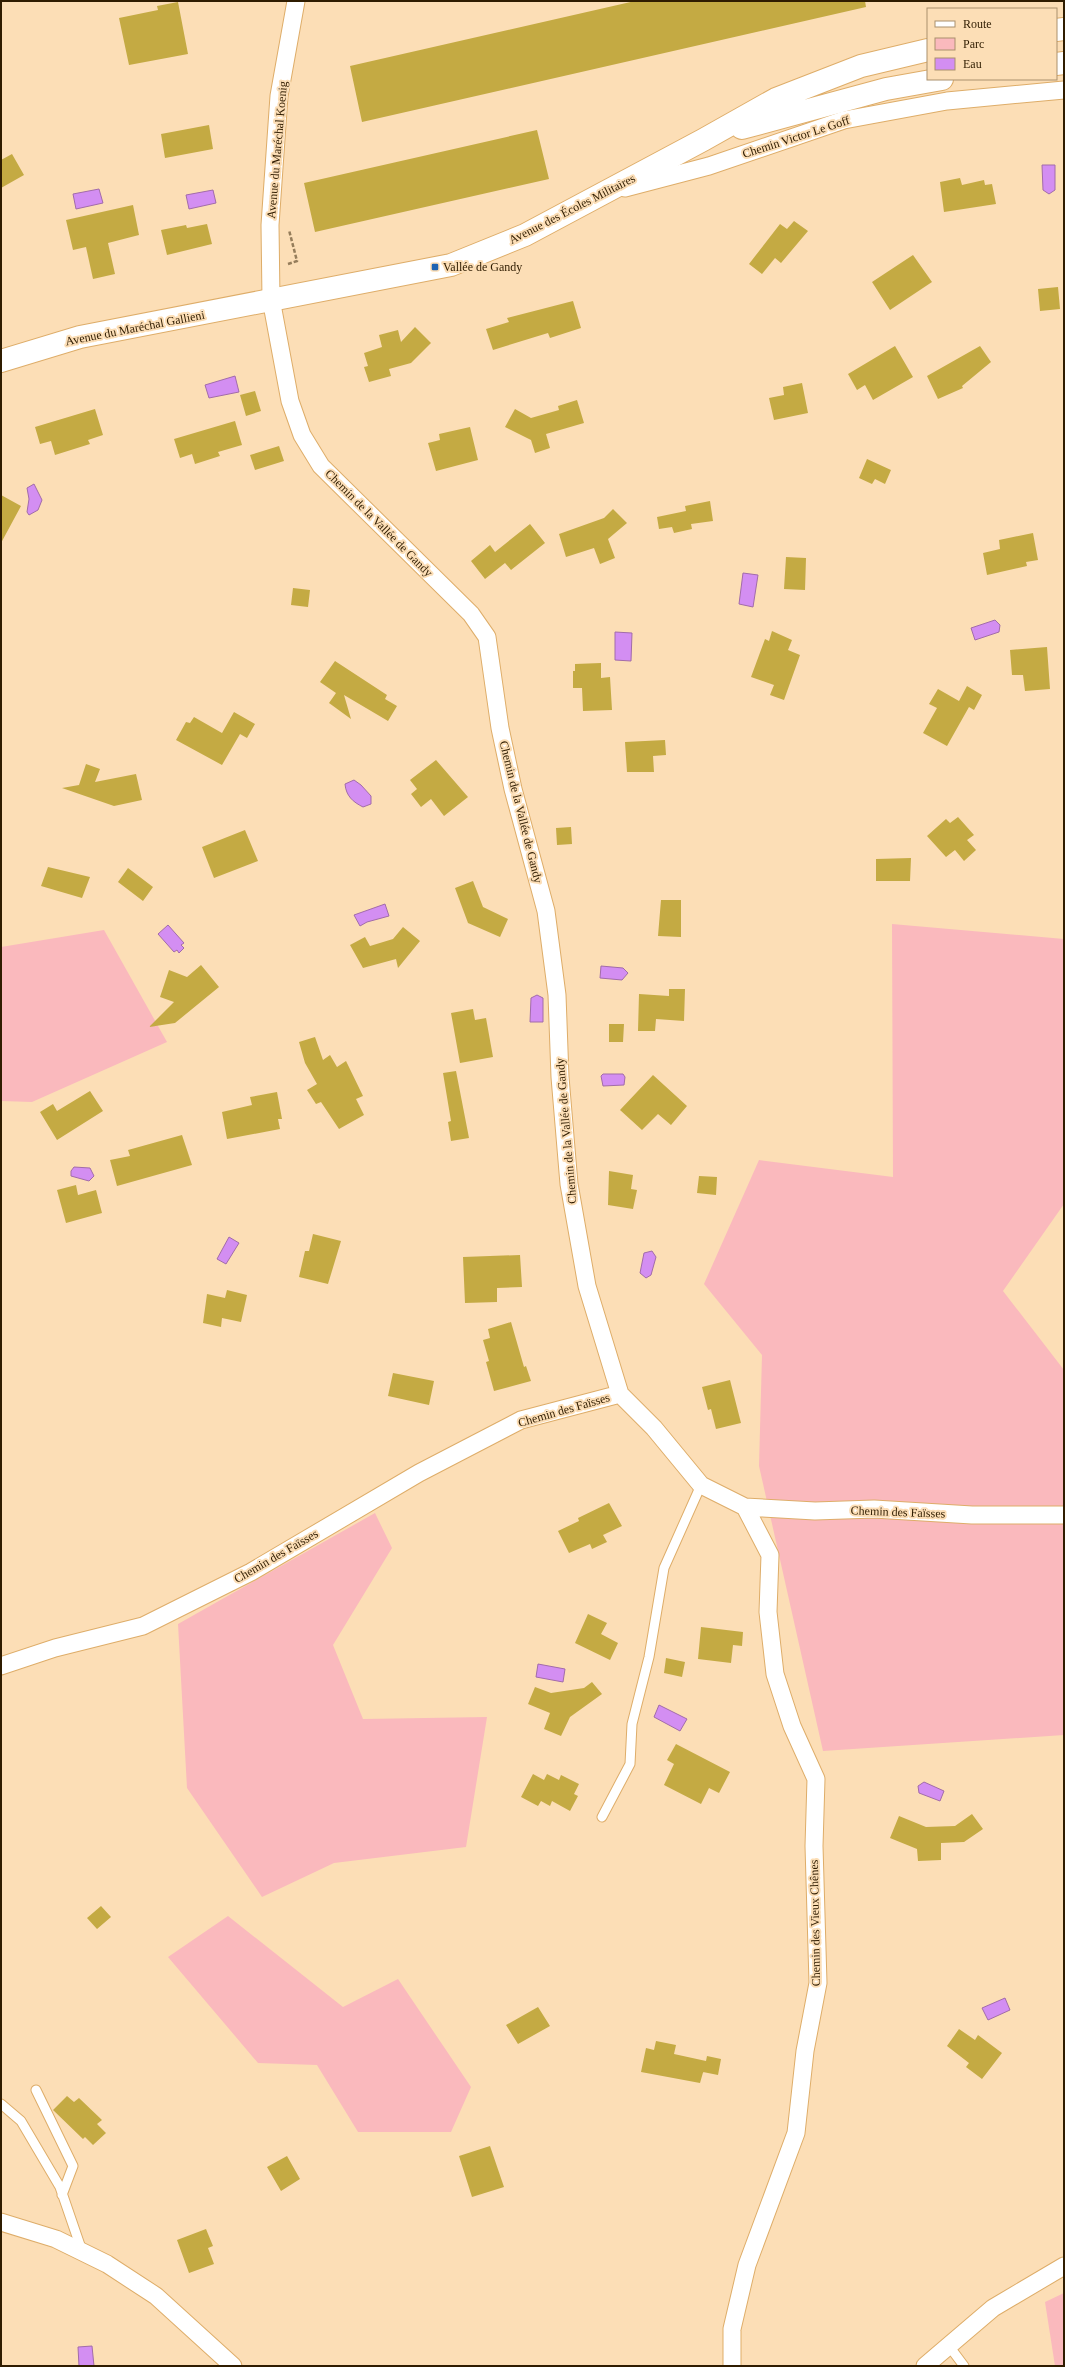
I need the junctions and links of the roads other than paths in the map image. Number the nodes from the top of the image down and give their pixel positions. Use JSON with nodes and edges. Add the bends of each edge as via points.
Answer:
{"nodes":[{"id":1,"x":296,"y":1,"type":"edge"},
{"id":2,"x":927,"y":50,"type":"edge"},
{"id":3,"x":937,"y":80,"type":"edge"},
{"id":4,"x":1064,"y":90,"type":"edge"},
{"id":5,"x":703,"y":140,"type":"junction"},
{"id":6,"x":604,"y":193,"type":"junction"},
{"id":7,"x":271,"y":299,"type":"junction"},
{"id":8,"x":224,"y":311,"type":"joint"},
{"id":9,"x":1,"y":361,"type":"edge"},
{"id":10,"x":620,"y":1394,"type":"junction"},
{"id":11,"x":701,"y":1486,"type":"junction"},
{"id":12,"x":745,"y":1507,"type":"junction"},
{"id":13,"x":1064,"y":1515,"type":"edge"},
{"id":14,"x":1,"y":1666,"type":"edge"},
{"id":15,"x":602,"y":1817,"type":"dead end"},
{"id":16,"x":36,"y":2090,"type":"dead end"},
{"id":17,"x":1,"y":2104,"type":"edge"},
{"id":18,"x":62,"y":2195,"type":"junction"},
{"id":19,"x":1,"y":2222,"type":"edge"},
{"id":20,"x":82,"y":2252,"type":"junction"},
{"id":21,"x":1064,"y":2266,"type":"edge"},
{"id":22,"x":949,"y":2346,"type":"junction"},
{"id":23,"x":233,"y":2366,"type":"edge"},
{"id":24,"x":732,"y":2366,"type":"edge"},
{"id":25,"x":925,"y":2366,"type":"edge"},
{"id":26,"x":964,"y":2366,"type":"edge"}],
"edges":[{"from":1,"to":7,"type":"street","name":"Avenue du Maréchal Koenig","via":[[279,96],[270,225]]},
{"from":2,"to":5,"type":"street","name":"Avenue des Écoles Militaires","via":[[861,66],[776,99]]},
{"from":3,"to":5,"type":"street","name":"Avenue des Écoles Militaires","via":[[879,91]]},
{"from":4,"to":6,"type":"street","name":"Chemin Victor Le Goff","via":[[947,101],[844,120],[709,166]]},
{"from":5,"to":6,"type":"street","name":"Avenue des Écoles Militaires"},
{"from":6,"to":7,"type":"street","name":"Avenue des Écoles Militaires","via":[[525,235],[451,264]]},
{"from":7,"to":8,"type":"street","name":"Avenue des Écoles Militaires"},
{"from":7,"to":10,"type":"street","name":"Chemin de la Vallée de Gandy","via":[[290,401],[302,435],[321,466],[471,614],[487,636],[500,728],[513,789],[546,911],[557,995],[560,1077],[569,1184],[587,1286]]},
{"from":8,"to":9,"type":"street","name":"Avenue du Maréchal Gallieni","via":[[80,337]]},
{"from":10,"to":11,"type":"street","name":"Chemin des Faïsses","via":[[654,1428]]},
{"from":10,"to":14,"type":"street","name":"Chemin des Faïsses","via":[[521,1420],[419,1473],[251,1572],[143,1626],[55,1648]]},
{"from":11,"to":12,"type":"street","name":"Chemin des Faïsses"},
{"from":11,"to":15,"type":"lane","via":[[664,1568],[649,1656],[632,1724],[630,1764]]},
{"from":12,"to":13,"type":"street","name":"Chemin des Faïsses","via":[[815,1511],[874,1509],[972,1515]]},
{"from":12,"to":24,"type":"street","name":"Chemin des Vieux Chênes","via":[[770,1556],[768,1612],[775,1674],[792,1726],[816,1779],[814,1854],[818,1983],[806,2050],[796,2133],[747,2265],[732,2329]]},
{"from":16,"to":18,"type":"lane","via":[[73,2166]]},
{"from":17,"to":18,"type":"lane","via":[[21,2121]]},
{"from":18,"to":20,"type":"lane"},
{"from":19,"to":20,"type":"street","via":[[56,2239]]},
{"from":20,"to":23,"type":"street","via":[[107,2264],[156,2296]]},
{"from":21,"to":22,"type":"street","via":[[993,2308]]},
{"from":22,"to":25,"type":"street"},
{"from":22,"to":26,"type":"lane"}]}
